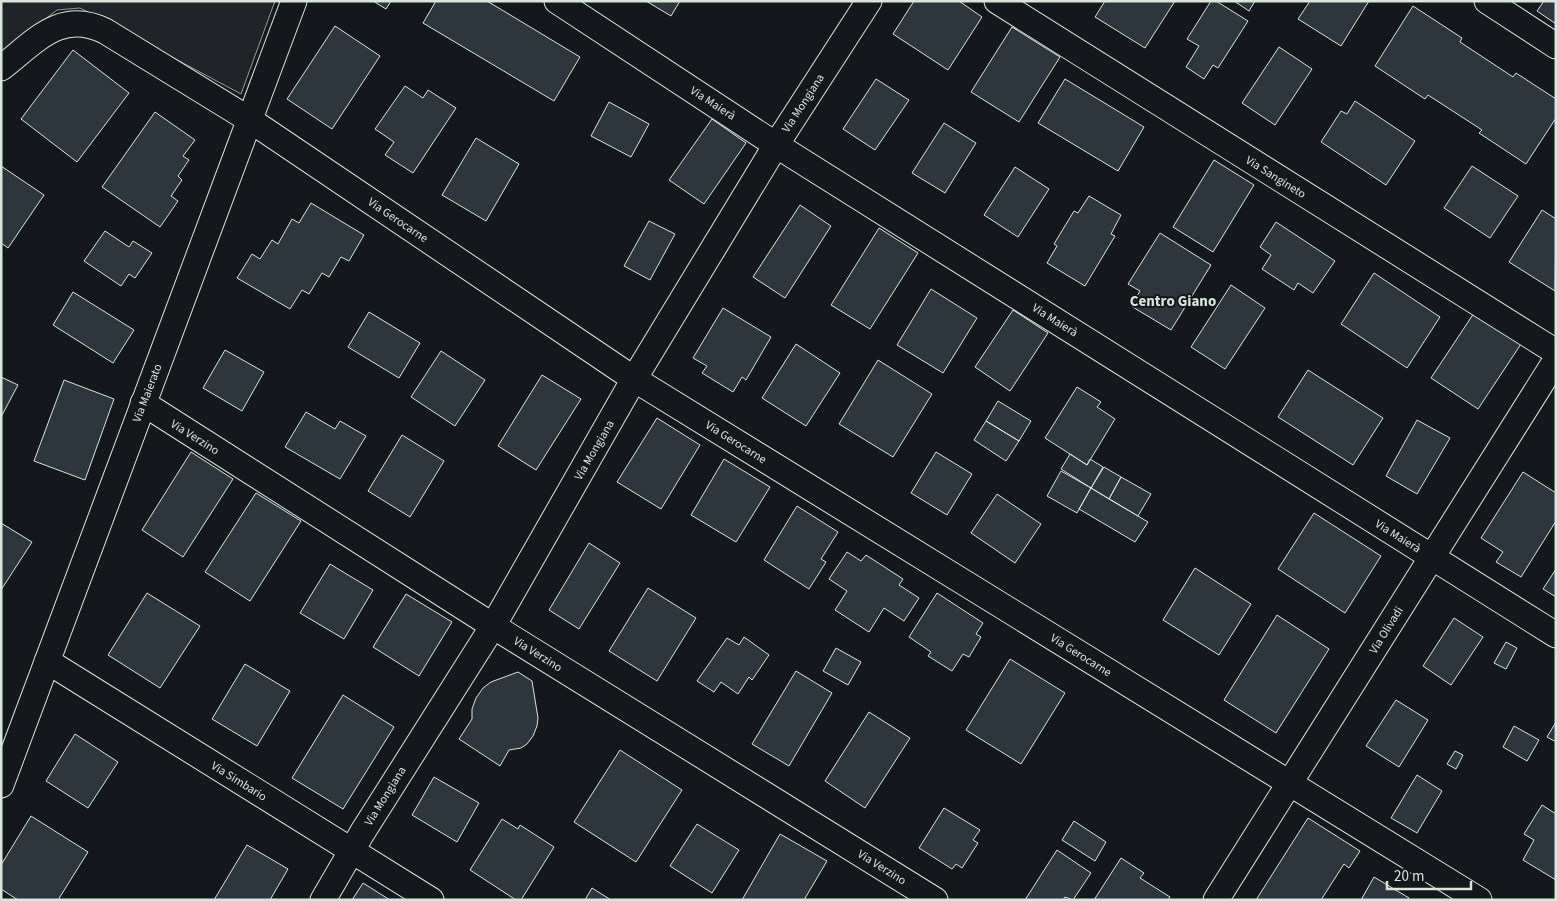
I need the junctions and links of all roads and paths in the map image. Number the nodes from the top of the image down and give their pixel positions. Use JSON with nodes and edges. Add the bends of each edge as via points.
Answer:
{"nodes":[{"id":1,"x":294,"y":1,"type":"edge"},
{"id":2,"x":556,"y":1,"type":"edge"},
{"id":3,"x":869,"y":1,"type":"edge"},
{"id":4,"x":997,"y":1,"type":"edge"},
{"id":5,"x":1487,"y":1,"type":"edge"},
{"id":6,"x":1556,"y":46,"type":"edge"},
{"id":7,"x":1,"y":68,"type":"edge"},
{"id":8,"x":250,"y":120,"type":"junction"},
{"id":9,"x":776,"y":144,"type":"junction"},
{"id":10,"x":1556,"y":352,"type":"edge"},
{"id":11,"x":1556,"y":360,"type":"edge"},
{"id":12,"x":634,"y":379,"type":"junction"},
{"id":13,"x":143,"y":404,"type":"junction"},
{"id":14,"x":1431,"y":557,"type":"junction"},
{"id":15,"x":493,"y":626,"type":"junction"},
{"id":16,"x":1556,"y":635,"type":"edge"},
{"id":17,"x":48,"y":661,"type":"junction"},
{"id":18,"x":1290,"y":784,"type":"junction"},
{"id":19,"x":1,"y":785,"type":"edge"},
{"id":20,"x":352,"y":851,"type":"junction"},
{"id":21,"x":322,"y":900,"type":"edge"},
{"id":22,"x":431,"y":900,"type":"edge"},
{"id":23,"x":935,"y":900,"type":"edge"},
{"id":24,"x":1216,"y":900,"type":"edge"},
{"id":25,"x":1479,"y":900,"type":"edge"}],
"edges":[{"from":1,"to":8,"type":"street","name":"Via Maierato"},
{"from":2,"to":9,"type":"street","name":"Via Maierà"},
{"from":3,"to":9,"type":"street","name":"Via Mongiana"},
{"from":4,"to":10,"type":"street","name":"Via Sangineto"},
{"from":5,"to":6,"type":"street"},
{"from":7,"to":8,"type":"street","name":"Via Gerocarne","via":[[53,29],[73,23],[89,25],[105,31]]},
{"from":8,"to":12,"type":"street","name":"Via Gerocarne"},
{"from":8,"to":13,"type":"street","name":"Via Maierato"},
{"from":9,"to":12,"type":"street","name":"Via Mongiana"},
{"from":9,"to":14,"type":"street","name":"Via Maierà"},
{"from":11,"to":14,"type":"street","name":"Via Olivadi"},
{"from":12,"to":15,"type":"street","name":"Via Mongiana"},
{"from":12,"to":18,"type":"street","name":"Via Gerocarne"},
{"from":13,"to":15,"type":"street","name":"Via Verzino"},
{"from":13,"to":17,"type":"street","name":"Via Maierato"},
{"from":14,"to":16,"type":"street","name":"Via Maierà"},
{"from":14,"to":18,"type":"street","name":"Via Olivadi"},
{"from":15,"to":20,"type":"street","name":"Via Mongiana"},
{"from":15,"to":23,"type":"street","name":"Via Verzino"},
{"from":17,"to":19,"type":"street","name":"Via Maierato"},
{"from":17,"to":20,"type":"street","name":"Via Simbario"},
{"from":18,"to":24,"type":"street","name":"Via Olivadi"},
{"from":18,"to":25,"type":"street","name":"Via Gerocarne"},
{"from":20,"to":21,"type":"street","name":"Via Mongiana"},
{"from":20,"to":22,"type":"street","name":"Via Simbario"}]}
